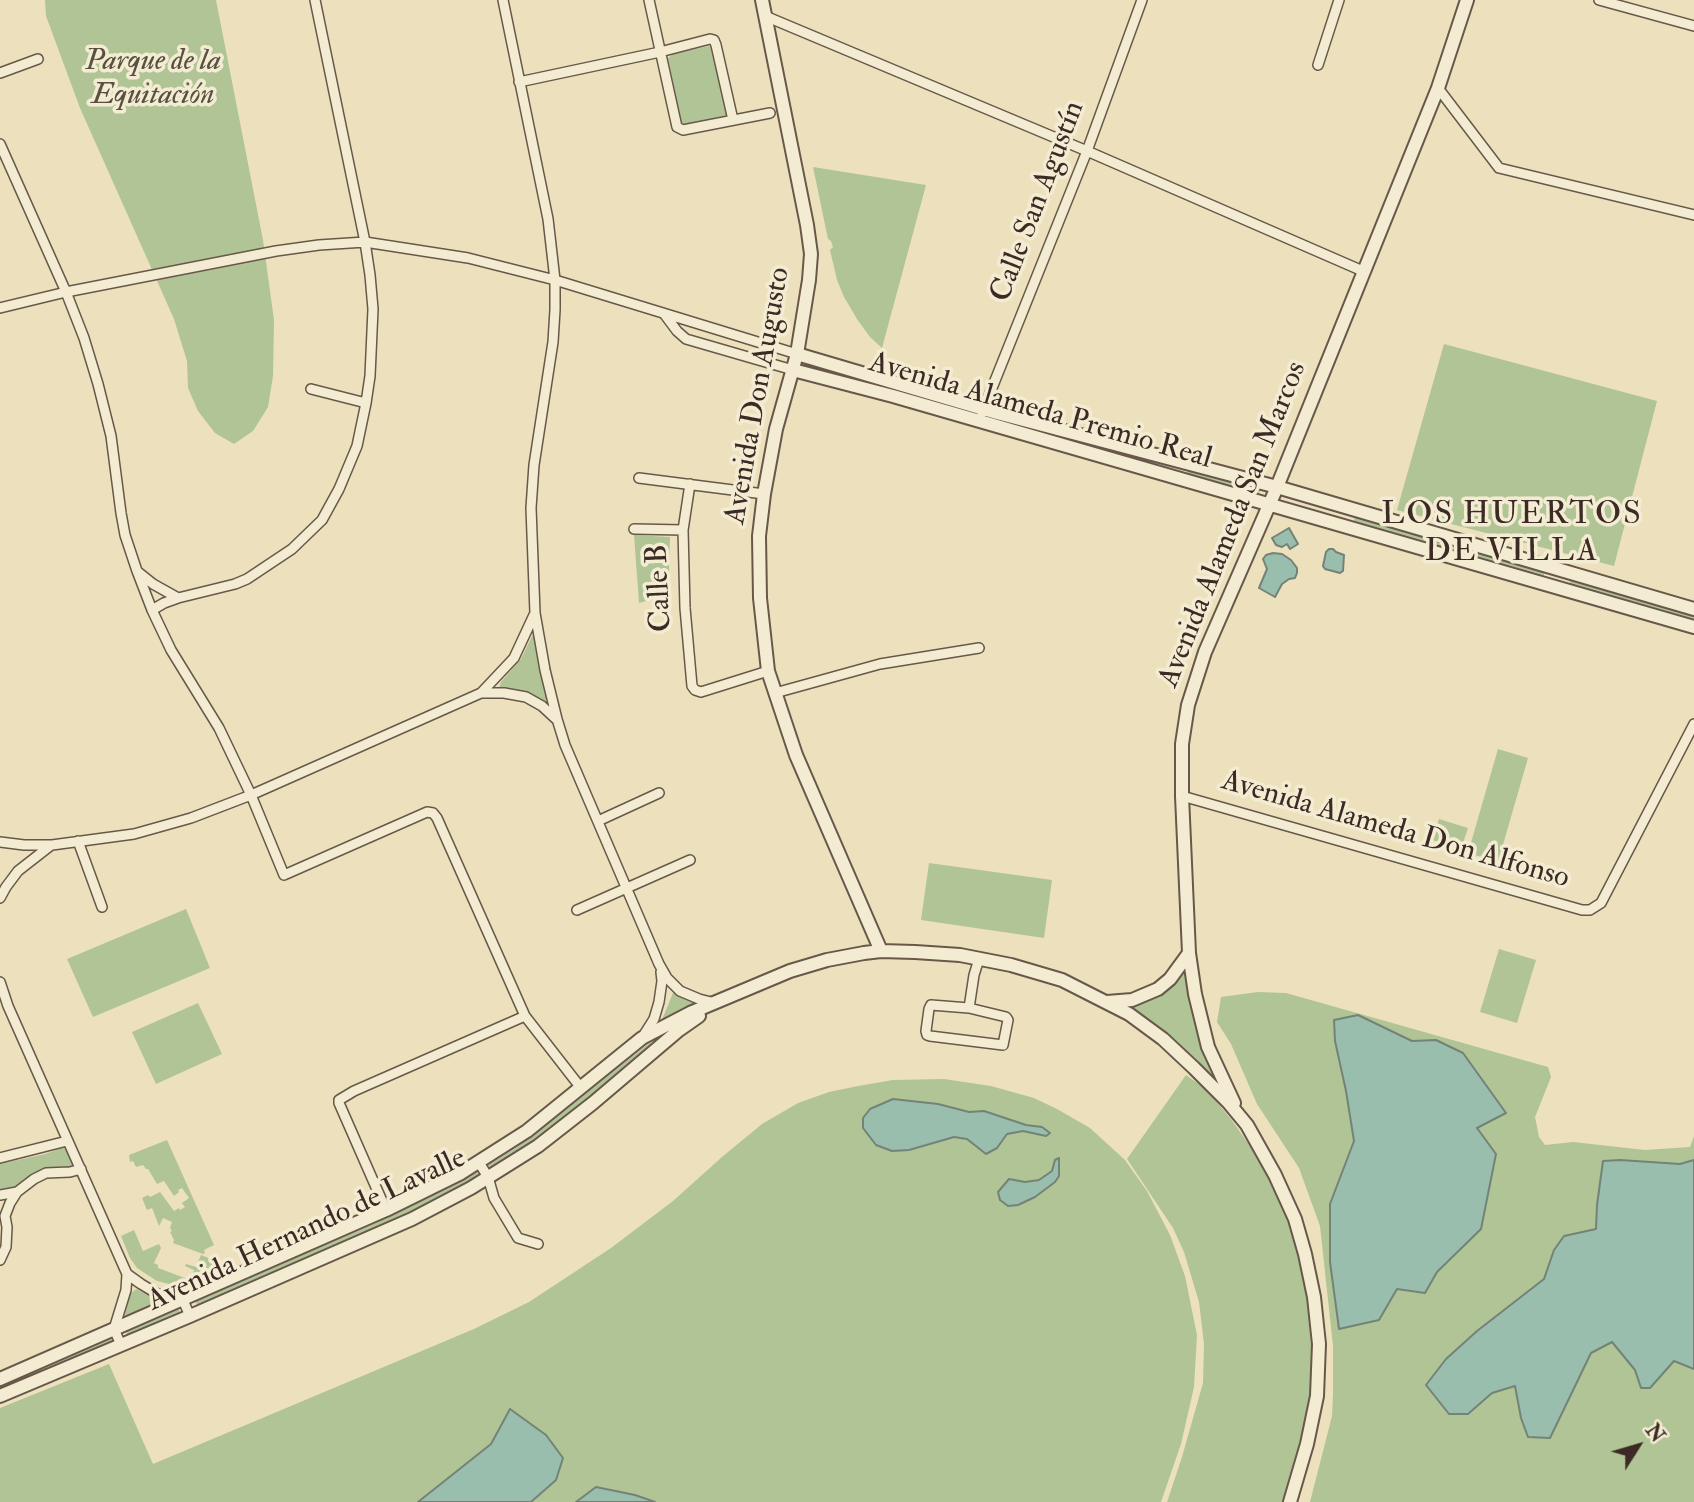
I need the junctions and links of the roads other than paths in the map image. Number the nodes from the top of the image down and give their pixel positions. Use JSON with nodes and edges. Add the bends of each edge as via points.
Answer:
{"nodes":[{"id":1,"x":315,"y":0,"type":"edge"},
{"id":2,"x":503,"y":0,"type":"edge"},
{"id":3,"x":649,"y":0,"type":"edge"},
{"id":4,"x":762,"y":0,"type":"edge"},
{"id":5,"x":1142,"y":0,"type":"edge"},
{"id":6,"x":1339,"y":0,"type":"edge"},
{"id":7,"x":1467,"y":0,"type":"edge"},
{"id":8,"x":1599,"y":0,"type":"edge"},
{"id":9,"x":765,"y":16,"type":"junction"},
{"id":10,"x":1694,"y":26,"type":"edge"},
{"id":11,"x":660,"y":52,"type":"junction"},
{"id":12,"x":38,"y":59,"type":"dead end"},
{"id":13,"x":1318,"y":65,"type":"dead end"},
{"id":14,"x":0,"y":73,"type":"edge"},
{"id":15,"x":519,"y":82,"type":"junction"},
{"id":16,"x":1438,"y":88,"type":"junction"},
{"id":17,"x":771,"y":113,"type":"dead end"},
{"id":18,"x":733,"y":120,"type":"junction"},
{"id":19,"x":0,"y":144,"type":"edge"},
{"id":20,"x":1087,"y":151,"type":"junction"},
{"id":21,"x":1694,"y":215,"type":"edge"},
{"id":22,"x":366,"y":242,"type":"junction"},
{"id":23,"x":1365,"y":272,"type":"junction"},
{"id":24,"x":555,"y":280,"type":"junction"},
{"id":25,"x":66,"y":292,"type":"junction"},
{"id":26,"x":0,"y":308,"type":"edge"},
{"id":27,"x":664,"y":313,"type":"junction"},
{"id":28,"x":797,"y":354,"type":"junction"},
{"id":29,"x":793,"y":370,"type":"junction"},
{"id":30,"x":907,"y":386,"type":"junction"},
{"id":31,"x":311,"y":388,"type":"dead end"},
{"id":32,"x":904,"y":400,"type":"junction"},
{"id":33,"x":366,"y":403,"type":"junction"},
{"id":34,"x":984,"y":408,"type":"junction"},
{"id":35,"x":979,"y":422,"type":"junction"},
{"id":36,"x":1129,"y":448,"type":"junction"},
{"id":37,"x":1176,"y":460,"type":"junction"},
{"id":38,"x":1125,"y":463,"type":"junction"},
{"id":39,"x":1172,"y":476,"type":"junction"},
{"id":40,"x":639,"y":478,"type":"dead end"},
{"id":41,"x":690,"y":484,"type":"junction"},
{"id":42,"x":1277,"y":487,"type":"junction"},
{"id":43,"x":764,"y":494,"type":"junction"},
{"id":44,"x":1269,"y":505,"type":"junction"},
{"id":45,"x":634,"y":529,"type":"dead end"},
{"id":46,"x":683,"y":530,"type":"junction"},
{"id":47,"x":136,"y":571,"type":"junction"},
{"id":48,"x":178,"y":598,"type":"junction"},
{"id":49,"x":1694,"y":609,"type":"edge"},
{"id":50,"x":152,"y":610,"type":"junction"},
{"id":51,"x":535,"y":613,"type":"junction"},
{"id":52,"x":1694,"y":626,"type":"edge"},
{"id":53,"x":979,"y":648,"type":"dead end"},
{"id":54,"x":768,"y":671,"type":"junction"},
{"id":55,"x":481,"y":693,"type":"junction"},
{"id":56,"x":775,"y":693,"type":"junction"},
{"id":57,"x":557,"y":719,"type":"junction"},
{"id":58,"x":1694,"y":723,"type":"edge"},
{"id":59,"x":659,"y":793,"type":"dead end"},
{"id":60,"x":251,"y":795,"type":"junction"},
{"id":61,"x":1182,"y":796,"type":"junction"},
{"id":62,"x":598,"y":821,"type":"junction"},
{"id":63,"x":78,"y":841,"type":"junction"},
{"id":64,"x":0,"y":842,"type":"edge"},
{"id":65,"x":52,"y":845,"type":"junction"},
{"id":66,"x":690,"y":860,"type":"dead end"},
{"id":67,"x":626,"y":887,"type":"junction"},
{"id":68,"x":0,"y":898,"type":"edge"},
{"id":69,"x":102,"y":907,"type":"dead end"},
{"id":70,"x":576,"y":909,"type":"dead end"},
{"id":71,"x":881,"y":951,"type":"junction"},
{"id":72,"x":1189,"y":953,"type":"junction"},
{"id":73,"x":979,"y":959,"type":"junction"},
{"id":74,"x":659,"y":964,"type":"junction"},
{"id":75,"x":0,"y":982,"type":"edge"},
{"id":76,"x":1106,"y":1002,"type":"junction"},
{"id":77,"x":716,"y":1003,"type":"junction"},
{"id":78,"x":4,"y":1008,"type":"edge"},
{"id":79,"x":969,"y":1008,"type":"junction"},
{"id":80,"x":525,"y":1016,"type":"junction"},
{"id":81,"x":642,"y":1038,"type":"junction"},
{"id":82,"x":580,"y":1088,"type":"junction"},
{"id":83,"x":1247,"y":1125,"type":"junction"},
{"id":84,"x":67,"y":1140,"type":"junction"},
{"id":85,"x":0,"y":1158,"type":"edge"},
{"id":86,"x":478,"y":1161,"type":"junction"},
{"id":87,"x":80,"y":1169,"type":"junction"},
{"id":88,"x":488,"y":1177,"type":"junction"},
{"id":89,"x":17,"y":1192,"type":"junction"},
{"id":90,"x":0,"y":1195,"type":"edge"},
{"id":91,"x":0,"y":1207,"type":"edge"},
{"id":92,"x":386,"y":1210,"type":"junction"},
{"id":93,"x":5,"y":1216,"type":"junction"},
{"id":94,"x":538,"y":1244,"type":"dead end"},
{"id":95,"x":0,"y":1260,"type":"edge"},
{"id":96,"x":127,"y":1274,"type":"junction"},
{"id":97,"x":182,"y":1298,"type":"junction"},
{"id":98,"x":190,"y":1315,"type":"junction"},
{"id":99,"x":114,"y":1329,"type":"junction"},
{"id":100,"x":121,"y":1345,"type":"junction"},
{"id":101,"x":0,"y":1379,"type":"edge"},
{"id":102,"x":0,"y":1396,"type":"edge"},
{"id":103,"x":1290,"y":1502,"type":"edge"}],
"edges":[{"from":1,"to":22,"type":"street"},
{"from":2,"to":15,"type":"street"},
{"from":3,"to":11,"type":"street"},
{"from":4,"to":9,"type":"street","name":"Avenida Don Augusto"},
{"from":5,"to":20,"type":"street","name":"Calle San Agustín"},
{"from":6,"to":13,"type":"street"},
{"from":7,"to":16,"type":"street","name":"Avenida Alameda San Marcos"},
{"from":8,"to":10,"type":"street"},
{"from":9,"to":20,"type":"street"},
{"from":9,"to":28,"type":"street","name":"Avenida Don Augusto","via":[[811,254]]},
{"from":11,"to":15,"type":"street"},
{"from":11,"to":18,"type":"street","via":[[677,127],[683,130]]},
{"from":11,"to":18,"type":"street","via":[[714,40]]},
{"from":12,"to":14,"type":"street"},
{"from":15,"to":24,"type":"street","via":[[548,219]]},
{"from":16,"to":21,"type":"street","via":[[1499,168]]},
{"from":16,"to":23,"type":"street","name":"Avenida Alameda San Marcos"},
{"from":17,"to":18,"type":"street"},
{"from":19,"to":25,"type":"street"},
{"from":20,"to":23,"type":"street"},
{"from":20,"to":34,"type":"street","name":"Calle San Agustín"},
{"from":22,"to":24,"type":"street","name":"Avenida Alameda Premio Real","via":[[468,258]]},
{"from":22,"to":25,"type":"street","name":"Avenida Alameda Premio Real","via":[[276,251]]},
{"from":22,"to":33,"type":"street","via":[[373,309]]},
{"from":23,"to":42,"type":"street","name":"Avenida Alameda San Marcos"},
{"from":24,"to":27,"type":"street","name":"Avenida Alameda Premio Real"},
{"from":24,"to":51,"type":"street","via":[[553,342],[531,508]]},
{"from":25,"to":26,"type":"street","name":"Avenida Alameda Premio Real"},
{"from":25,"to":47,"type":"street","via":[[98,384],[111,436],[125,535]]},
{"from":27,"to":28,"type":"street","name":"Avenida Alameda Premio Real"},
{"from":27,"to":29,"type":"street","name":"Avenida Alameda Premio Real","via":[[686,340]]},
{"from":28,"to":29,"type":"street","name":"Avenida Don Augusto"},
{"from":28,"to":30,"type":"street","name":"Avenida Alameda Premio Real"},
{"from":29,"to":32,"type":"street","name":"Avenida Alameda Premio Real"},
{"from":29,"to":43,"type":"street","name":"Avenida Don Augusto"},
{"from":30,"to":32,"type":"street"},
{"from":30,"to":34,"type":"street","name":"Avenida Alameda Premio Real"},
{"from":31,"to":33,"type":"street"},
{"from":32,"to":35,"type":"street","name":"Avenida Alameda Premio Real"},
{"from":33,"to":48,"type":"street","via":[[350,465],[322,520],[292,549],[247,579]]},
{"from":34,"to":35,"type":"street","name":"Calle San Agustín"},
{"from":34,"to":36,"type":"street","name":"Avenida Alameda Premio Real"},
{"from":35,"to":38,"type":"street","name":"Avenida Alameda Premio Real"},
{"from":36,"to":37,"type":"street","name":"Avenida Alameda Premio Real"},
{"from":36,"to":38,"type":"street"},
{"from":37,"to":39,"type":"street"},
{"from":37,"to":42,"type":"street","name":"Avenida Alameda Premio Real"},
{"from":38,"to":39,"type":"street","name":"Avenida Alameda Premio Real"},
{"from":39,"to":44,"type":"street","name":"Avenida Alameda Premio Real"},
{"from":40,"to":41,"type":"street"},
{"from":41,"to":43,"type":"street"},
{"from":41,"to":46,"type":"street","name":"Calle B"},
{"from":42,"to":44,"type":"street","name":"Avenida Alameda San Marcos"},
{"from":42,"to":49,"type":"street","name":"Avenida Alameda Premio Real"},
{"from":43,"to":54,"type":"street","name":"Avenida Don Augusto","via":[[760,598]]},
{"from":44,"to":52,"type":"street","name":"Avenida Alameda Premio Real"},
{"from":44,"to":61,"type":"street","name":"Avenida Alameda San Marcos","via":[[1195,680],[1182,744]]},
{"from":45,"to":46,"type":"street"},
{"from":46,"to":54,"type":"street","name":"Calle B","via":[[692,686],[701,692]]},
{"from":47,"to":48,"type":"street"},
{"from":47,"to":50,"type":"street"},
{"from":48,"to":50,"type":"street"},
{"from":50,"to":60,"type":"street"},
{"from":51,"to":55,"type":"street","via":[[514,658]]},
{"from":51,"to":57,"type":"street"},
{"from":53,"to":56,"type":"street","via":[[880,664]]},
{"from":54,"to":56,"type":"street","name":"Avenida Don Augusto"},
{"from":55,"to":57,"type":"street","via":[[526,697]]},
{"from":55,"to":60,"type":"street"},
{"from":56,"to":71,"type":"street","name":"Avenida Don Augusto","via":[[796,755]]},
{"from":57,"to":62,"type":"street"},
{"from":58,"to":61,"type":"street","name":"Avenida Alameda Don Alfonso","via":[[1601,903],[1590,911]]},
{"from":59,"to":62,"type":"street"},
{"from":60,"to":63,"type":"street","via":[[134,834]]},
{"from":60,"to":80,"type":"street","via":[[282,870],[433,813]]},
{"from":61,"to":72,"type":"street","name":"Avenida Alameda San Marcos"},
{"from":62,"to":67,"type":"street"},
{"from":63,"to":65,"type":"street"},
{"from":63,"to":69,"type":"street"},
{"from":64,"to":65,"type":"street"},
{"from":65,"to":68,"type":"street","via":[[19,871]]},
{"from":66,"to":67,"type":"street"},
{"from":67,"to":70,"type":"street"},
{"from":67,"to":74,"type":"street"},
{"from":71,"to":73,"type":"street","name":"Avenida Hernando de Lavalle"},
{"from":71,"to":77,"type":"street","name":"Avenida Hernando de Lavalle","via":[[790,971]]},
{"from":72,"to":76,"type":"street","via":[[1158,989],[1132,1000]]},
{"from":72,"to":83,"type":"street","name":"Avenida Alameda San Marcos","via":[[1208,1047]]},
{"from":73,"to":76,"type":"street","name":"Avenida Hernando de Lavalle","via":[[1062,980]]},
{"from":73,"to":79,"type":"street"},
{"from":74,"to":77,"type":"street","via":[[680,991]]},
{"from":74,"to":81,"type":"street","via":[[659,1002]]},
{"from":75,"to":78,"type":"street"},
{"from":76,"to":83,"type":"street","name":"Avenida Hernando de Lavalle","via":[[1163,1039]]},
{"from":77,"to":81,"type":"street","name":"Avenida Hernando de Lavalle"},
{"from":77,"to":88,"type":"street","name":"Avenida Hernando de Lavalle","via":[[547,1139]]},
{"from":78,"to":84,"type":"street"},
{"from":79,"to":79,"type":"street","via":[[1006,1017],[1003,1045],[927,1035],[931,1005]]},
{"from":80,"to":82,"type":"street"},
{"from":80,"to":92,"type":"street","via":[[341,1097],[339,1103]]},
{"from":81,"to":82,"type":"street","name":"Avenida Hernando de Lavalle"},
{"from":82,"to":86,"type":"street","name":"Avenida Hernando de Lavalle","via":[[527,1131]]},
{"from":83,"to":103,"type":"street","name":"Avenida Hernando de Lavalle","via":[[1295,1219],[1319,1344],[1317,1396]]},
{"from":84,"to":85,"type":"street"},
{"from":84,"to":87,"type":"street"},
{"from":86,"to":88,"type":"street"},
{"from":86,"to":92,"type":"street","name":"Avenida Hernando de Lavalle"},
{"from":87,"to":89,"type":"street","via":[[46,1173]]},
{"from":87,"to":96,"type":"street"},
{"from":88,"to":94,"type":"street","via":[[494,1198],[518,1238]]},
{"from":88,"to":98,"type":"street","name":"Avenida Hernando de Lavalle","via":[[412,1219]]},
{"from":89,"to":90,"type":"street"},
{"from":89,"to":93,"type":"street"},
{"from":91,"to":93,"type":"street"},
{"from":92,"to":97,"type":"street","name":"Avenida Hernando de Lavalle"},
{"from":93,"to":95,"type":"street","via":[[6,1247]]},
{"from":96,"to":97,"type":"street","via":[[156,1293]]},
{"from":96,"to":99,"type":"street"},
{"from":97,"to":98,"type":"street"},
{"from":97,"to":99,"type":"street","name":"Avenida Hernando de Lavalle"},
{"from":98,"to":100,"type":"street","name":"Avenida Hernando de Lavalle"},
{"from":99,"to":100,"type":"street"},
{"from":99,"to":101,"type":"street","name":"Avenida Hernando de Lavalle"},
{"from":100,"to":102,"type":"street","name":"Avenida Hernando de Lavalle"}]}
